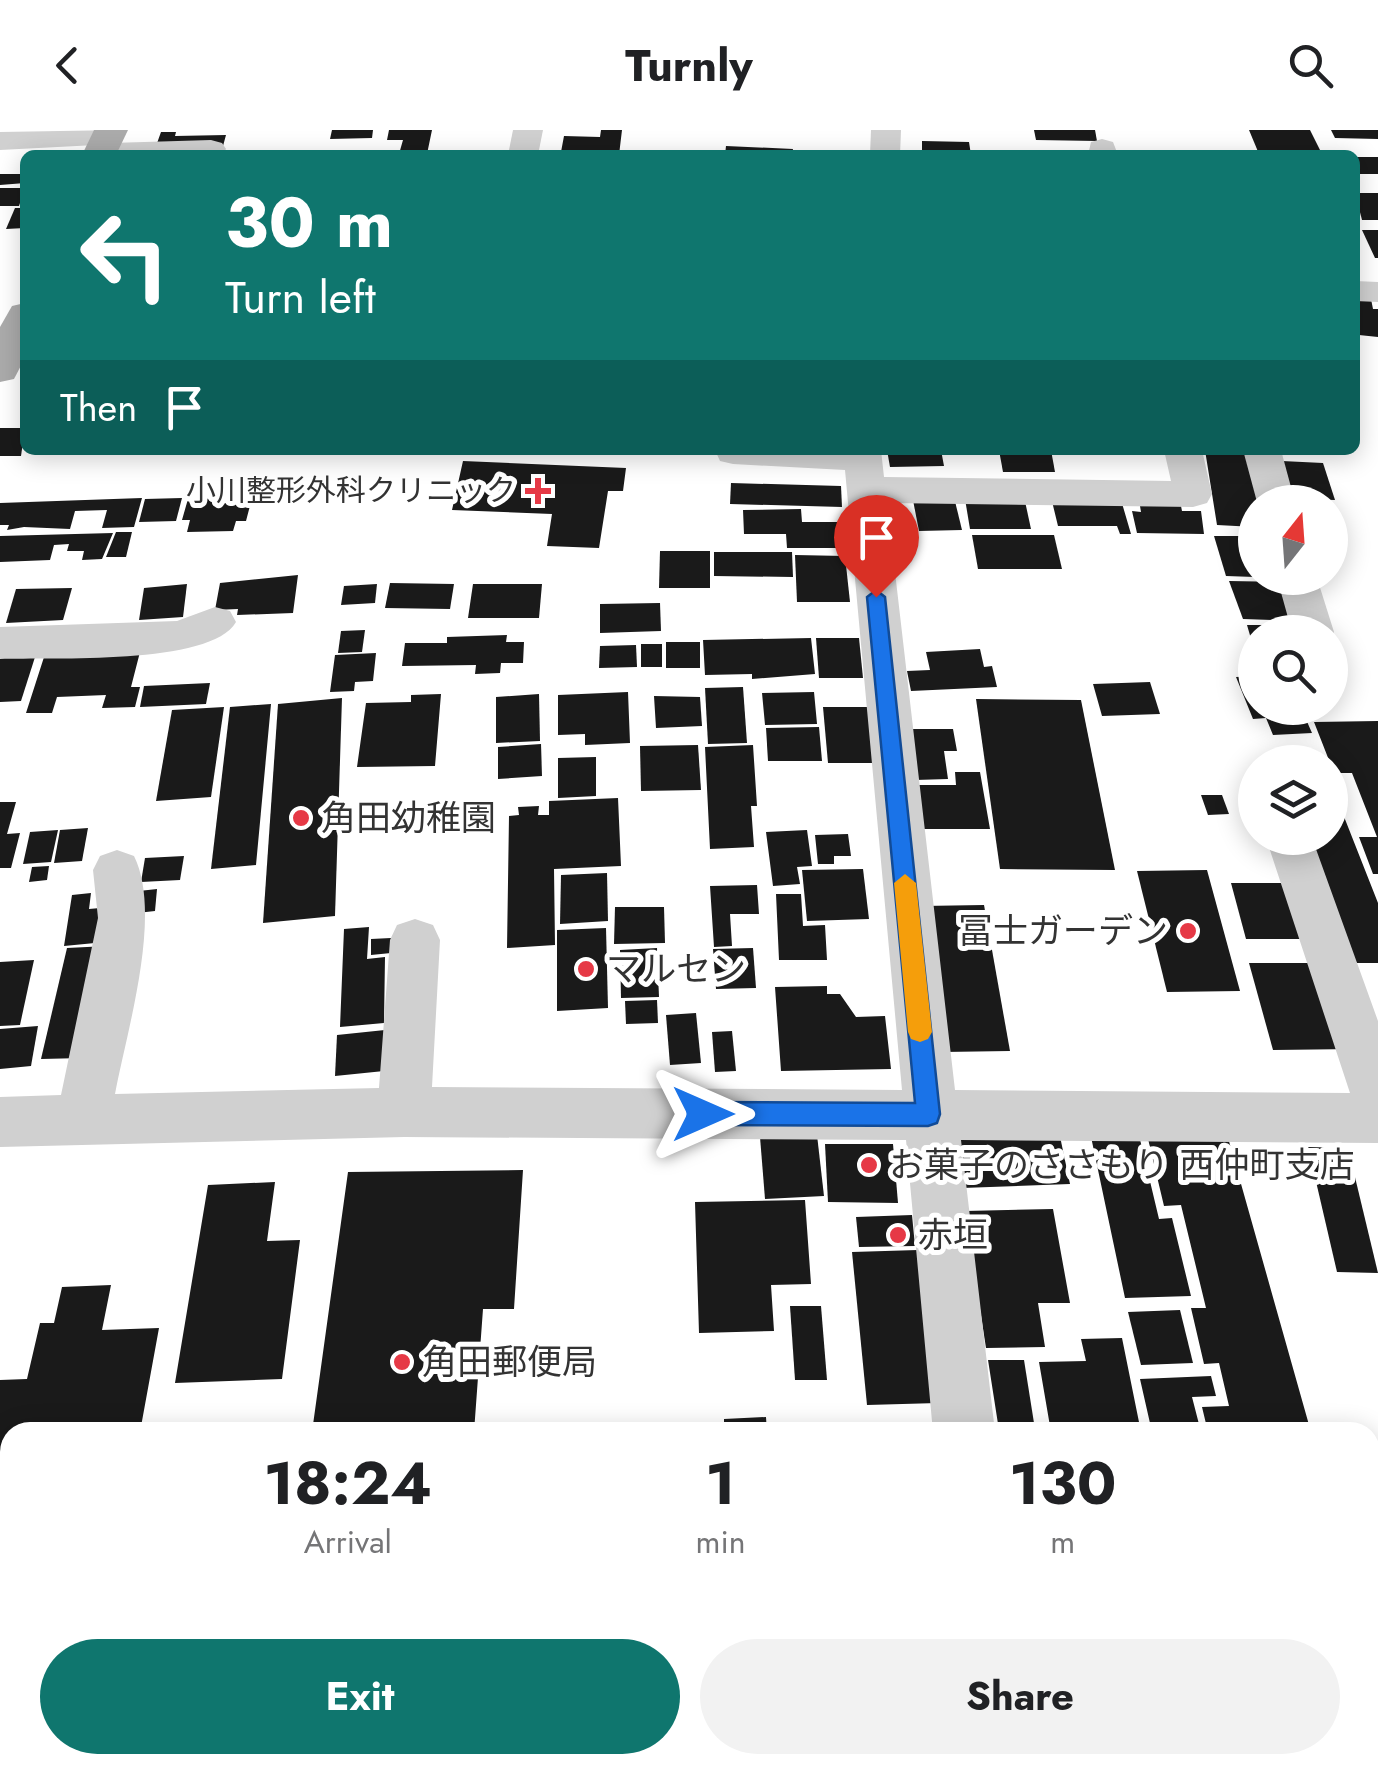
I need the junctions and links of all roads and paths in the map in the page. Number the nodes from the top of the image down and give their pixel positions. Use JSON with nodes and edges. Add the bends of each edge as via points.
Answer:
{"nodes":[{"id":1,"x":0,"y":141,"type":"edge"},
{"id":2,"x":104,"y":143,"type":"edge"},
{"id":3,"x":210,"y":149,"type":"dead end"},
{"id":4,"x":20,"y":325,"type":"edge"},
{"id":5,"x":0,"y":370,"type":"edge"},
{"id":6,"x":761,"y":455,"type":"edge"},
{"id":7,"x":1184,"y":455,"type":"edge"},
{"id":8,"x":1263,"y":455,"type":"edge"},
{"id":9,"x":863,"y":466,"type":"edge"},
{"id":10,"x":1271,"y":485,"type":"edge"},
{"id":11,"x":215,"y":622,"type":"dead end"},
{"id":12,"x":0,"y":643,"type":"edge"},
{"id":13,"x":1295,"y":855,"type":"edge"},
{"id":14,"x":117,"y":870,"type":"dead end"},
{"id":15,"x":415,"y":940,"type":"dead end"},
{"id":16,"x":1378,"y":1096,"type":"edge"},
{"id":17,"x":404,"y":1112,"type":"junction"},
{"id":18,"x":928,"y":1114,"type":"junction"},
{"id":19,"x":1378,"y":1118,"type":"edge"},
{"id":20,"x":83,"y":1120,"type":"junction"},
{"id":21,"x":0,"y":1122,"type":"edge"},
{"id":22,"x":963,"y":1422,"type":"edge"}],
"edges":[{"from":1,"to":2,"type":"street"},
{"from":2,"to":3,"type":"street"},
{"from":4,"to":5,"type":"main road"},
{"from":6,"to":9,"type":"street"},
{"from":7,"to":9,"type":"street","via":[[1193,494]]},
{"from":8,"to":10,"type":"street"},
{"from":9,"to":18,"type":"street"},
{"from":11,"to":12,"type":"street","via":[[181,636]]},
{"from":13,"to":16,"type":"street"},
{"from":14,"to":20,"type":"street","via":[[123,918]]},
{"from":15,"to":17,"type":"street"},
{"from":17,"to":18,"type":"street"},
{"from":17,"to":20,"type":"street"},
{"from":18,"to":19,"type":"street"},
{"from":18,"to":22,"type":"street"},
{"from":20,"to":21,"type":"street"}]}
